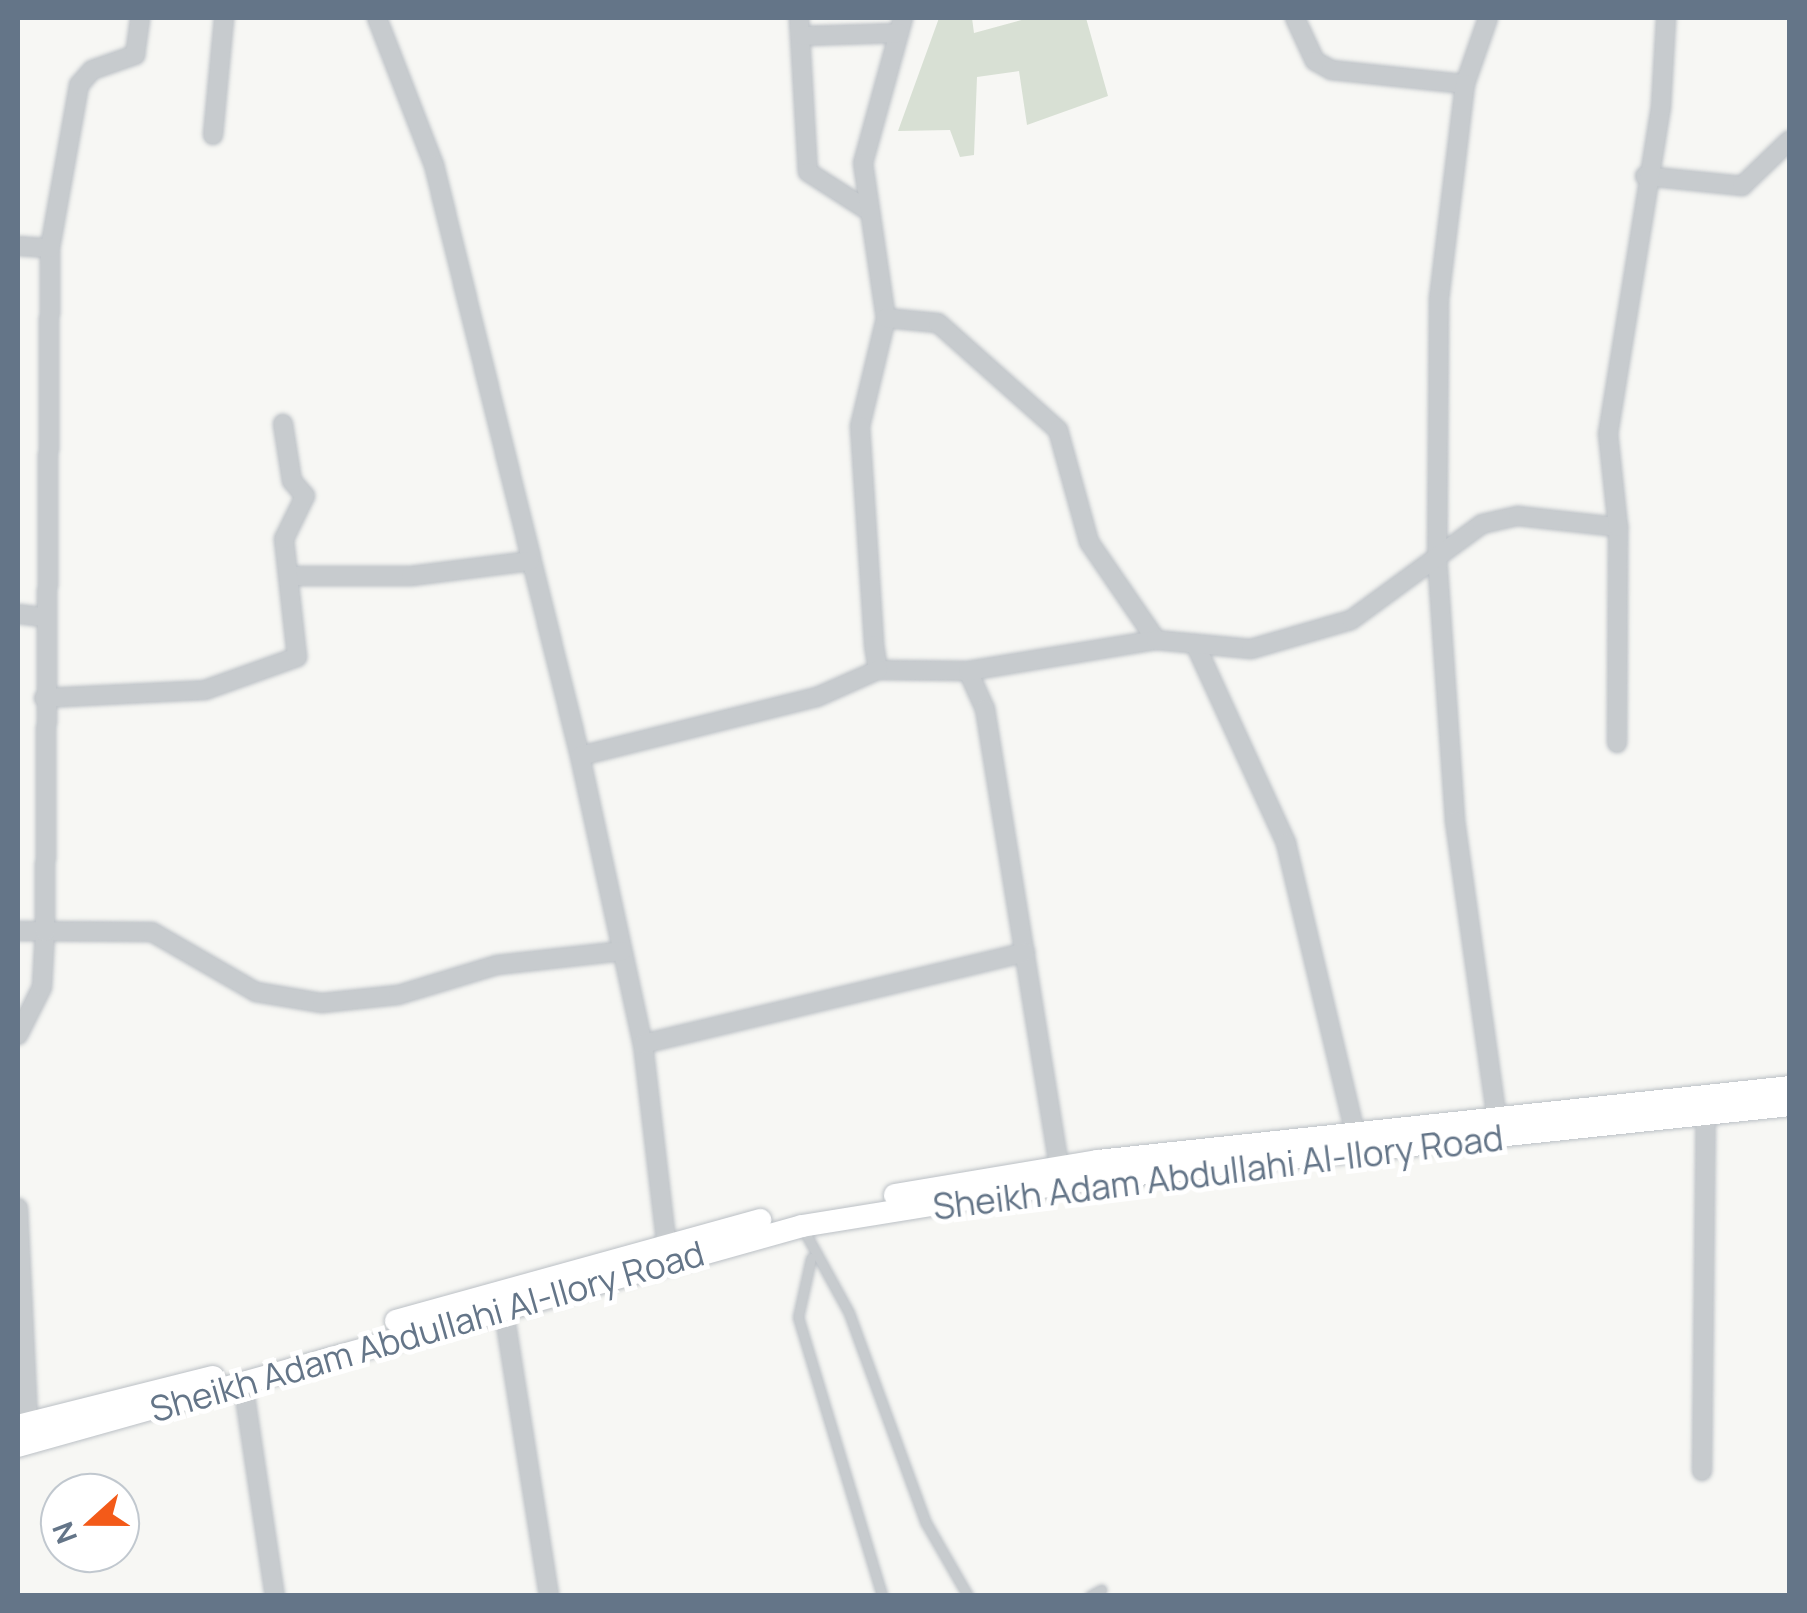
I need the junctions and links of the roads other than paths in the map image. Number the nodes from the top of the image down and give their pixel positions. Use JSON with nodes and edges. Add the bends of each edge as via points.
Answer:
{"nodes":[{"id":1,"x":140,"y":18,"type":"edge"},
{"id":2,"x":224,"y":18,"type":"edge"},
{"id":3,"x":377,"y":18,"type":"edge"},
{"id":4,"x":1295,"y":18,"type":"edge"},
{"id":5,"x":1488,"y":18,"type":"edge"},
{"id":6,"x":1666,"y":18,"type":"edge"},
{"id":7,"x":901,"y":25,"type":"edge"},
{"id":8,"x":801,"y":27,"type":"edge"},
{"id":9,"x":1466,"y":84,"type":"junction"},
{"id":10,"x":213,"y":135,"type":"dead end"},
{"id":11,"x":1790,"y":140,"type":"edge"},
{"id":12,"x":1645,"y":176,"type":"junction"},
{"id":13,"x":864,"y":208,"type":"junction"},
{"id":14,"x":18,"y":246,"type":"edge"},
{"id":15,"x":50,"y":248,"type":"junction"},
{"id":16,"x":886,"y":318,"type":"junction"},
{"id":17,"x":283,"y":424,"type":"dead end"},
{"id":18,"x":1618,"y":527,"type":"junction"},
{"id":19,"x":1437,"y":556,"type":"junction"},
{"id":20,"x":530,"y":561,"type":"junction"},
{"id":21,"x":292,"y":576,"type":"junction"},
{"id":22,"x":18,"y":614,"type":"edge"},
{"id":23,"x":43,"y":617,"type":"junction"},
{"id":24,"x":1156,"y":640,"type":"junction"},
{"id":25,"x":1194,"y":644,"type":"junction"},
{"id":26,"x":878,"y":670,"type":"junction"},
{"id":27,"x":968,"y":671,"type":"junction"},
{"id":28,"x":44,"y":698,"type":"junction"},
{"id":29,"x":1617,"y":743,"type":"dead end"},
{"id":30,"x":580,"y":756,"type":"junction"},
{"id":31,"x":18,"y":932,"type":"edge"},
{"id":32,"x":45,"y":932,"type":"junction"},
{"id":33,"x":622,"y":951,"type":"junction"},
{"id":34,"x":1026,"y":952,"type":"junction"},
{"id":35,"x":18,"y":1035,"type":"edge"},
{"id":36,"x":642,"y":1044,"type":"junction"},
{"id":37,"x":1790,"y":1088,"type":"edge"},
{"id":38,"x":1790,"y":1106,"type":"edge"},
{"id":39,"x":1706,"y":1113,"type":"junction"},
{"id":40,"x":1497,"y":1121,"type":"junction"},
{"id":41,"x":1356,"y":1136,"type":"junction"},
{"id":42,"x":1061,"y":1174,"type":"junction"},
{"id":43,"x":18,"y":1208,"type":"edge"},
{"id":44,"x":802,"y":1226,"type":"junction"},
{"id":45,"x":666,"y":1240,"type":"junction"},
{"id":46,"x":811,"y":1258,"type":"junction"},
{"id":47,"x":503,"y":1305,"type":"junction"},
{"id":48,"x":243,"y":1384,"type":"junction"},
{"id":49,"x":21,"y":1432,"type":"edge"},
{"id":50,"x":1702,"y":1471,"type":"dead end"},
{"id":51,"x":1101,"y":1590,"type":"dead end"},
{"id":52,"x":276,"y":1596,"type":"edge"},
{"id":53,"x":550,"y":1596,"type":"edge"},
{"id":54,"x":882,"y":1596,"type":"edge"},
{"id":55,"x":968,"y":1596,"type":"edge"},
{"id":56,"x":1090,"y":1596,"type":"edge"}],
"edges":[{"from":1,"to":15,"type":"street","via":[[136,55],[92,70],[79,86]]},
{"from":2,"to":10,"type":"street"},
{"from":3,"to":20,"type":"street","via":[[434,164]]},
{"from":4,"to":9,"type":"street","via":[[1316,61],[1331,70]]},
{"from":5,"to":9,"type":"street"},
{"from":6,"to":12,"type":"street"},
{"from":7,"to":8,"type":"street"},
{"from":7,"to":13,"type":"street","via":[[863,163]]},
{"from":8,"to":13,"type":"street","via":[[808,172]]},
{"from":9,"to":19,"type":"street","via":[[1439,298]]},
{"from":11,"to":12,"type":"street","via":[[1742,186]]},
{"from":12,"to":18,"type":"street","via":[[1608,434]]},
{"from":13,"to":16,"type":"street"},
{"from":14,"to":15,"type":"street"},
{"from":15,"to":23,"type":"street"},
{"from":16,"to":24,"type":"street","via":[[938,323],[1058,430],[1089,542]]},
{"from":16,"to":26,"type":"street","via":[[860,426]]},
{"from":17,"to":21,"type":"street","via":[[292,481],[304,496],[284,540]]},
{"from":18,"to":19,"type":"street","via":[[1518,516],[1482,524]]},
{"from":18,"to":29,"type":"street"},
{"from":19,"to":25,"type":"street","via":[[1399,592],[1304,637],[1251,649]]},
{"from":19,"to":40,"type":"street","via":[[1455,821]]},
{"from":20,"to":21,"type":"street","via":[[410,576]]},
{"from":20,"to":30,"type":"street"},
{"from":21,"to":28,"type":"street","via":[[283,590],[297,657],[287,663],[205,690]]},
{"from":22,"to":23,"type":"street"},
{"from":23,"to":28,"type":"street"},
{"from":24,"to":25,"type":"street"},
{"from":24,"to":27,"type":"street"},
{"from":25,"to":41,"type":"street","via":[[1286,843]]},
{"from":26,"to":27,"type":"street"},
{"from":26,"to":30,"type":"street","via":[[817,697]]},
{"from":27,"to":34,"type":"street","via":[[996,757]]},
{"from":28,"to":32,"type":"street"},
{"from":30,"to":33,"type":"street"},
{"from":31,"to":32,"type":"street"},
{"from":32,"to":33,"type":"street","via":[[152,932],[256,992],[322,1003],[398,995],[497,965]]},
{"from":32,"to":35,"type":"street","via":[[42,987]]},
{"from":33,"to":36,"type":"street"},
{"from":34,"to":36,"type":"street"},
{"from":34,"to":42,"type":"street"},
{"from":36,"to":45,"type":"street"},
{"from":37,"to":40,"type":"street","name":"Sheikh Adam Abdullahi Al-Ilory Road"},
{"from":38,"to":39,"type":"street","name":"Sheikh Adam Abdullahi Al-Ilory Road"},
{"from":39,"to":42,"type":"street","name":"Sheikh Adam Abdullahi Al-Ilory Road"},
{"from":39,"to":50,"type":"street"},
{"from":40,"to":41,"type":"street","name":"Sheikh Adam Abdullahi Al-Ilory Road"},
{"from":41,"to":42,"type":"street","name":"Sheikh Adam Abdullahi Al-Ilory Road"},
{"from":42,"to":44,"type":"street","name":"Sheikh Adam Abdullahi Al-Ilory Road"},
{"from":42,"to":45,"type":"street","name":"Sheikh Adam Abdullahi Al-Ilory Road"},
{"from":43,"to":49,"type":"street"},
{"from":44,"to":46,"type":"lane"},
{"from":44,"to":47,"type":"street","name":"Sheikh Adam Abdullahi Al-Ilory Road"},
{"from":45,"to":49,"type":"street","name":"Sheikh Adam Abdullahi Al-Ilory Road"},
{"from":46,"to":54,"type":"lane","via":[[798,1317]]},
{"from":46,"to":55,"type":"lane","via":[[850,1313],[926,1523]]},
{"from":47,"to":48,"type":"street","name":"Sheikh Adam Abdullahi Al-Ilory Road"},
{"from":47,"to":53,"type":"street"},
{"from":48,"to":49,"type":"street","name":"Sheikh Adam Abdullahi Al-Ilory Road"},
{"from":48,"to":52,"type":"street"},
{"from":51,"to":56,"type":"lane"}]}
